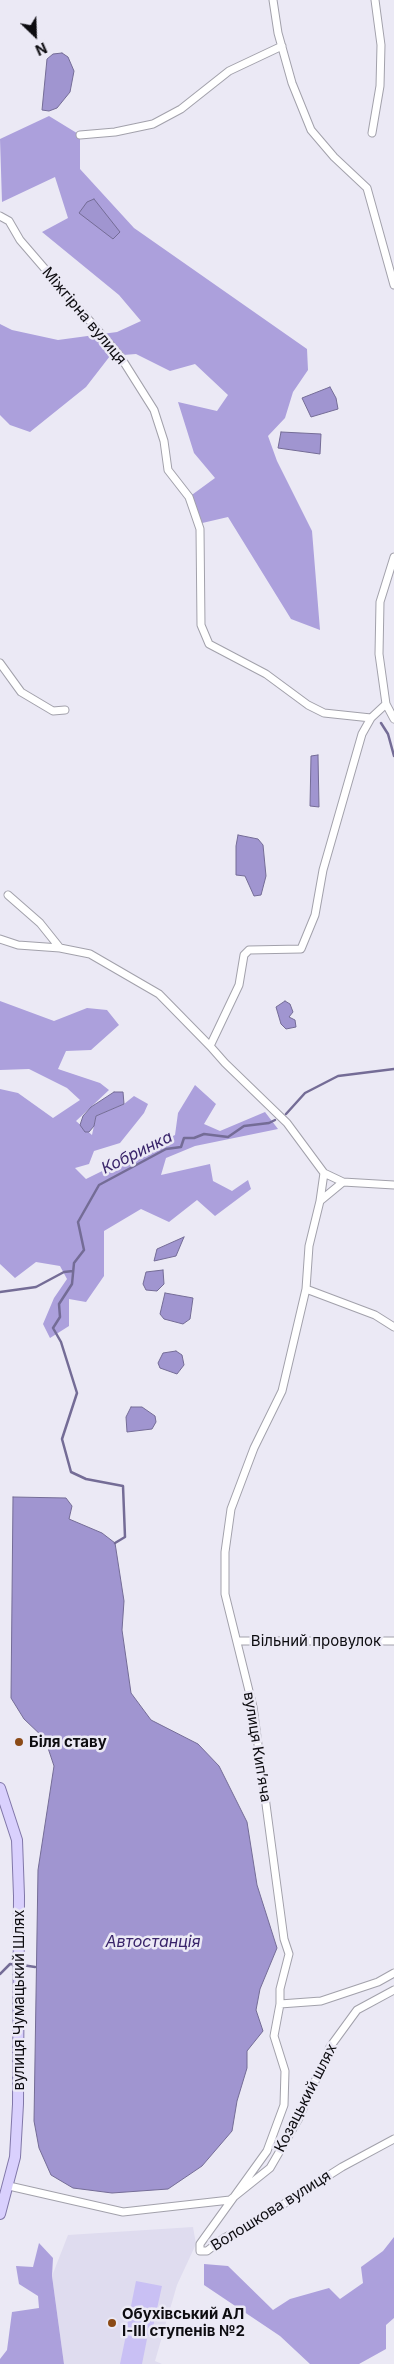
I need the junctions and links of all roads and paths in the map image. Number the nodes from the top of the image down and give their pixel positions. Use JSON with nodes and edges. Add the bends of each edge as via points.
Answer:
{"nodes":[{"id":1,"x":272,"y":0,"type":"edge"},
{"id":2,"x":375,"y":0,"type":"edge"},
{"id":3,"x":282,"y":46,"type":"junction"},
{"id":4,"x":372,"y":133,"type":"dead end"},
{"id":5,"x":80,"y":135,"type":"dead end"},
{"id":6,"x":0,"y":216,"type":"edge"},
{"id":7,"x":394,"y":286,"type":"edge"},
{"id":8,"x":394,"y":557,"type":"edge"},
{"id":9,"x":392,"y":577,"type":"edge"},
{"id":10,"x":0,"y":663,"type":"edge"},
{"id":11,"x":386,"y":704,"type":"junction"},
{"id":12,"x":65,"y":710,"type":"dead end"},
{"id":13,"x":371,"y":718,"type":"junction"},
{"id":14,"x":394,"y":719,"type":"edge"},
{"id":15,"x":8,"y":895,"type":"dead end"},
{"id":16,"x":0,"y":939,"type":"edge"},
{"id":17,"x":60,"y":948,"type":"junction"},
{"id":18,"x":210,"y":1046,"type":"junction"},
{"id":19,"x":324,"y":1173,"type":"junction"},
{"id":20,"x":343,"y":1182,"type":"junction"},
{"id":21,"x":394,"y":1185,"type":"edge"},
{"id":22,"x":320,"y":1201,"type":"junction"},
{"id":23,"x":306,"y":1289,"type":"junction"},
{"id":24,"x":394,"y":1327,"type":"edge"},
{"id":25,"x":238,"y":1641,"type":"junction"},
{"id":26,"x":394,"y":1641,"type":"edge"},
{"id":27,"x":0,"y":1788,"type":"edge"},
{"id":28,"x":394,"y":1973,"type":"edge"},
{"id":29,"x":394,"y":1990,"type":"edge"},
{"id":30,"x":280,"y":2004,"type":"junction"},
{"id":31,"x":394,"y":2139,"type":"edge"},
{"id":32,"x":9,"y":2186,"type":"junction"},
{"id":33,"x":230,"y":2200,"type":"junction"},
{"id":34,"x":0,"y":2214,"type":"edge"}],
"edges":[{"from":1,"to":3,"type":"street"},
{"from":2,"to":4,"type":"street","via":[[382,45],[380,86]]},
{"from":3,"to":5,"type":"street","via":[[229,71],[181,109],[153,124]]},
{"from":3,"to":7,"type":"street","via":[[292,83],[311,130],[367,188]]},
{"from":6,"to":13,"type":"street","name":"Міжгірна вулиця","via":[[9,221],[20,240],[120,356],[154,410],[164,441],[168,470],[189,497],[200,529],[201,625],[209,644],[266,674],[324,713]]},
{"from":8,"to":9,"type":"street"},
{"from":9,"to":11,"type":"street","via":[[380,602],[379,654]]},
{"from":10,"to":12,"type":"street","via":[[21,692],[53,711]]},
{"from":11,"to":13,"type":"street"},
{"from":11,"to":14,"type":"street"},
{"from":13,"to":18,"type":"street","via":[[362,734],[323,870],[315,915],[301,950],[249,950],[244,955],[239,985]]},
{"from":15,"to":17,"type":"street","via":[[40,923]]},
{"from":16,"to":17,"type":"street","via":[[18,945]]},
{"from":17,"to":18,"type":"street","via":[[90,954],[159,994]]},
{"from":18,"to":19,"type":"street","via":[[287,1122]]},
{"from":19,"to":20,"type":"street"},
{"from":19,"to":22,"type":"street","name":"вулиця Кипʼяча"},
{"from":20,"to":21,"type":"street"},
{"from":20,"to":22,"type":"street"},
{"from":22,"to":23,"type":"street","name":"вулиця Кипʼяча","via":[[309,1246]]},
{"from":23,"to":24,"type":"street","via":[[374,1315]]},
{"from":23,"to":25,"type":"street","name":"вулиця Кипʼяча","via":[[282,1391],[254,1448],[232,1509],[225,1552],[225,1594]]},
{"from":25,"to":26,"type":"street","name":"Вільний провулок"},
{"from":25,"to":30,"type":"street","name":"вулиця Кипʼяча","via":[[253,1707],[288,1954]]},
{"from":27,"to":32,"type":"main road","name":"вулиця Чумацький Шлях","via":[[17,1840],[20,1896],[18,2104],[15,2156]]},
{"from":28,"to":30,"type":"street","via":[[378,1982],[321,2000]]},
{"from":29,"to":33,"type":"street","name":"Козацький шлях","via":[[356,2010],[330,2047],[299,2118],[270,2168]]},
{"from":30,"to":33,"type":"street","name":"вулиця Кипʼяча","via":[[274,2036],[285,2071],[284,2105],[267,2151]]},
{"from":31,"to":33,"type":"street","name":"Волошкова вулиця","via":[[342,2167],[207,2251],[200,2250],[200,2244]]},
{"from":32,"to":33,"type":"street","via":[[123,2212]]},
{"from":32,"to":34,"type":"main road","name":"вулиця Чумацький Шлях"}]}
